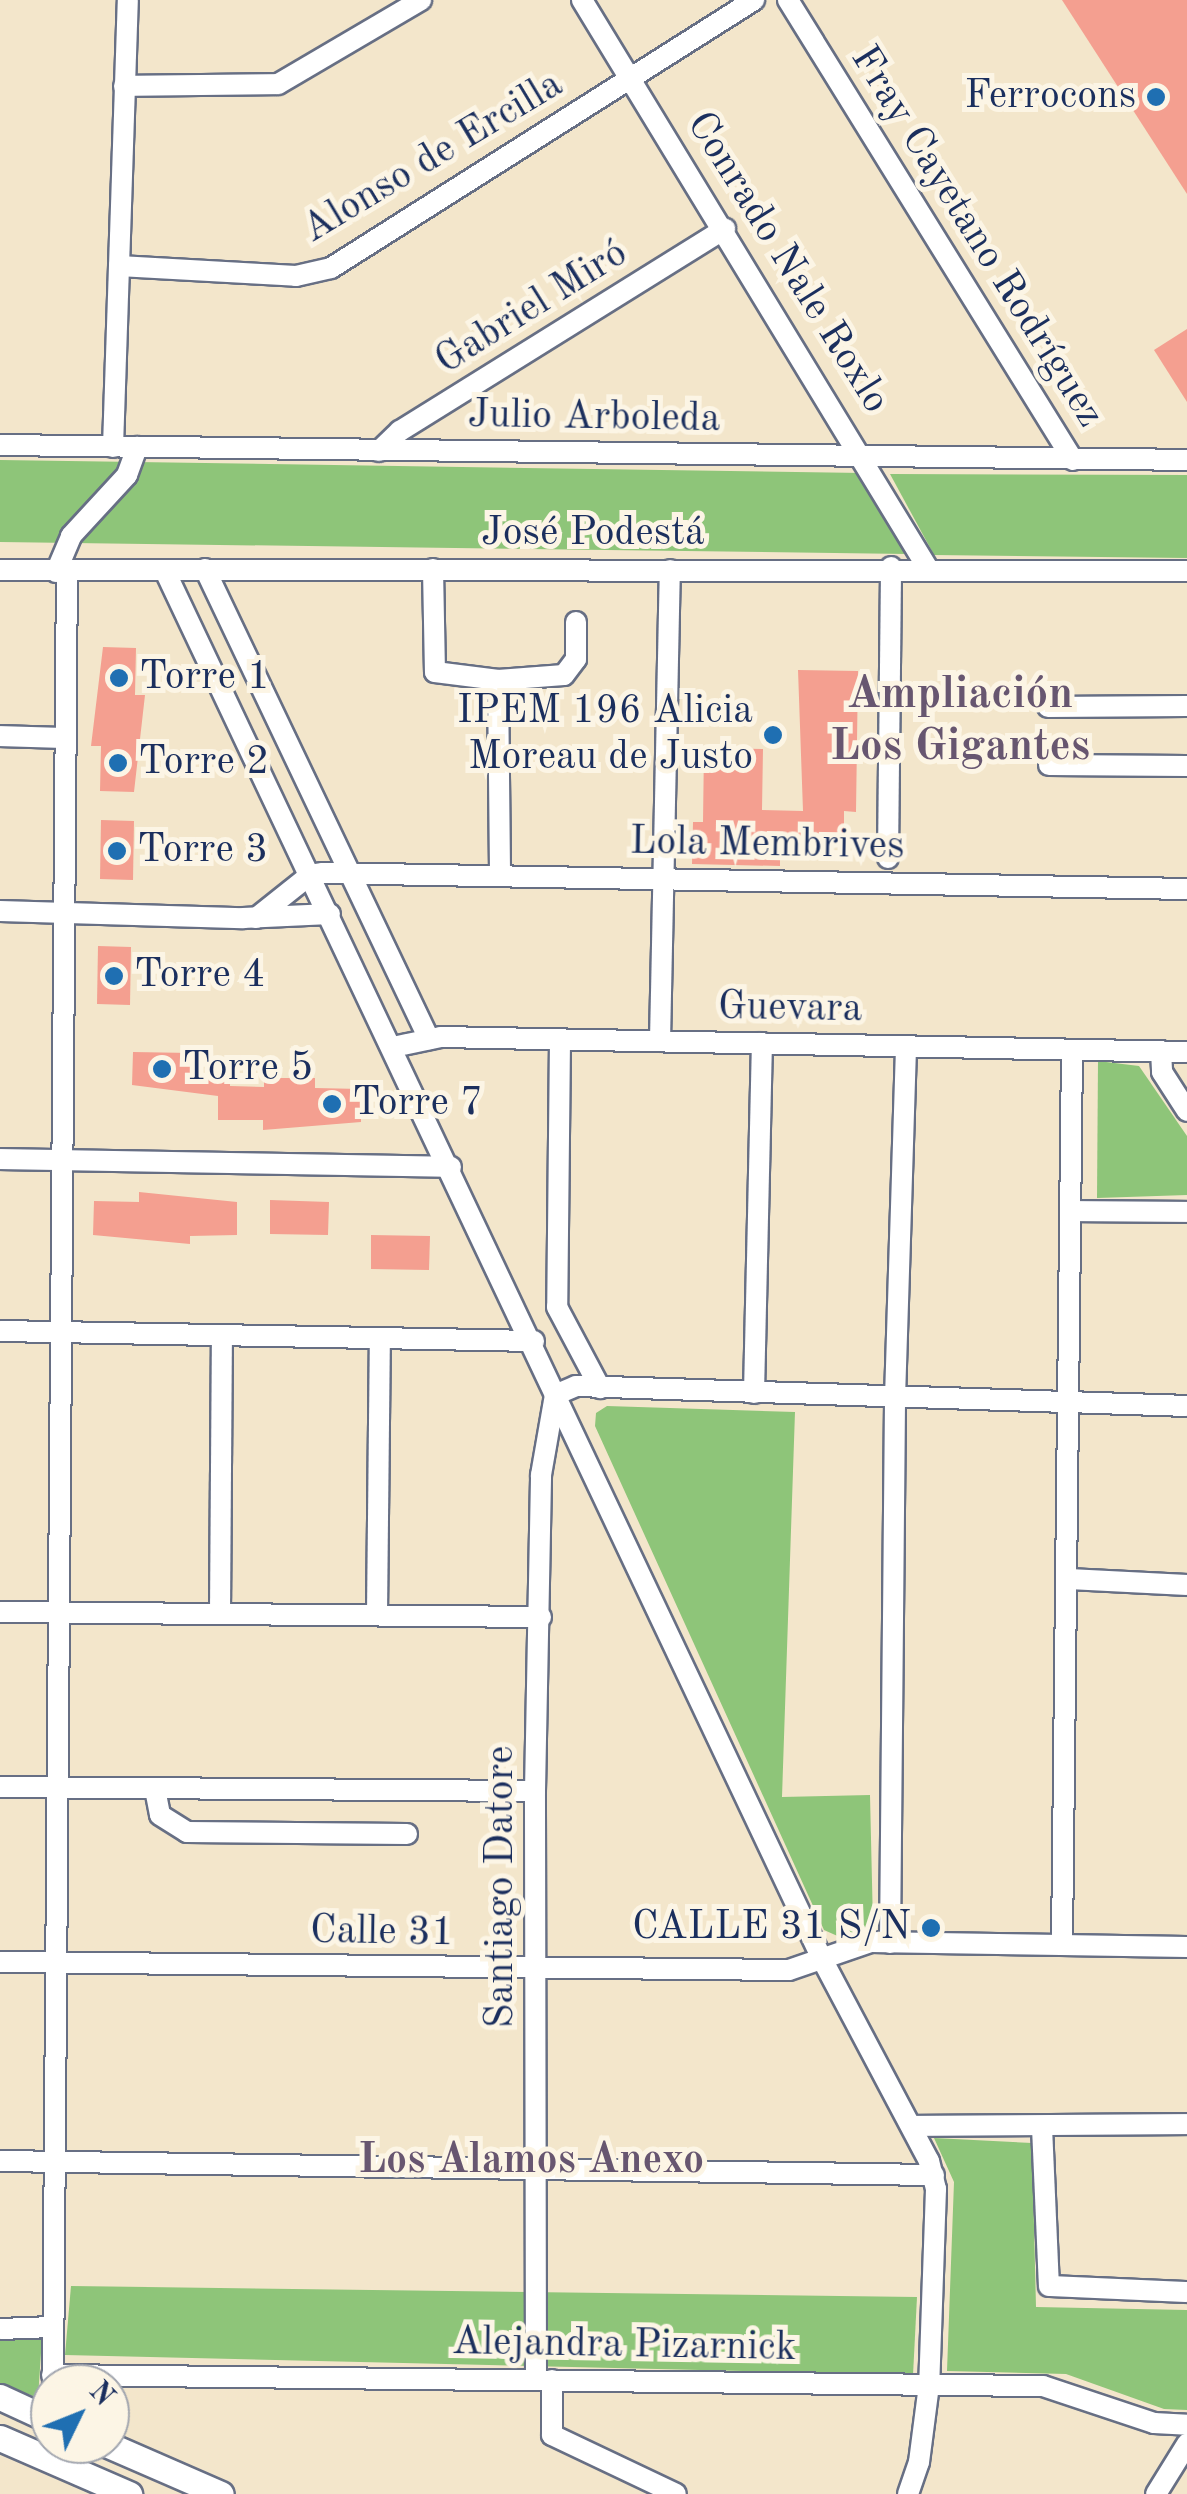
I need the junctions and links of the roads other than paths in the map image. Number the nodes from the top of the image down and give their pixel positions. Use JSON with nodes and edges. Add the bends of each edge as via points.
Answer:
{"nodes":[{"id":1,"x":128,"y":0,"type":"edge"},
{"id":2,"x":421,"y":0,"type":"edge"},
{"id":3,"x":582,"y":0,"type":"edge"},
{"id":4,"x":754,"y":0,"type":"edge"},
{"id":5,"x":788,"y":0,"type":"edge"},
{"id":6,"x":631,"y":78,"type":"junction"},
{"id":7,"x":124,"y":86,"type":"junction"},
{"id":8,"x":725,"y":229,"type":"junction"},
{"id":9,"x":119,"y":266,"type":"junction"},
{"id":10,"x":0,"y":444,"type":"edge"},
{"id":11,"x":114,"y":446,"type":"junction"},
{"id":12,"x":137,"y":447,"type":"junction"},
{"id":13,"x":379,"y":450,"type":"junction"},
{"id":14,"x":864,"y":456,"type":"junction"},
{"id":15,"x":1072,"y":460,"type":"junction"},
{"id":16,"x":1187,"y":460,"type":"edge"},
{"id":17,"x":891,"y":566,"type":"junction"},
{"id":18,"x":927,"y":567,"type":"junction"},
{"id":19,"x":433,"y":569,"type":"junction"},
{"id":20,"x":0,"y":570,"type":"edge"},
{"id":21,"x":205,"y":570,"type":"junction"},
{"id":22,"x":670,"y":570,"type":"junction"},
{"id":23,"x":165,"y":571,"type":"junction"},
{"id":24,"x":1187,"y":571,"type":"edge"},
{"id":25,"x":62,"y":572,"type":"junction"},
{"id":26,"x":576,"y":622,"type":"dead end"},
{"id":27,"x":498,"y":680,"type":"junction"},
{"id":28,"x":1187,"y":706,"type":"edge"},
{"id":29,"x":1048,"y":707,"type":"dead end"},
{"id":30,"x":0,"y":736,"type":"edge"},
{"id":31,"x":62,"y":738,"type":"junction"},
{"id":32,"x":1048,"y":765,"type":"dead end"},
{"id":33,"x":1187,"y":766,"type":"edge"},
{"id":34,"x":888,"y":858,"type":"dead end"},
{"id":35,"x":310,"y":875,"type":"junction"},
{"id":36,"x":347,"y":875,"type":"junction"},
{"id":37,"x":500,"y":876,"type":"junction"},
{"id":38,"x":660,"y":880,"type":"junction"},
{"id":39,"x":1187,"y":888,"type":"edge"},
{"id":40,"x":0,"y":912,"type":"edge"},
{"id":41,"x":61,"y":912,"type":"junction"},
{"id":42,"x":330,"y":914,"type":"junction"},
{"id":43,"x":256,"y":918,"type":"junction"},
{"id":44,"x":430,"y":1039,"type":"junction"},
{"id":45,"x":560,"y":1041,"type":"junction"},
{"id":46,"x":660,"y":1041,"type":"junction"},
{"id":47,"x":762,"y":1043,"type":"junction"},
{"id":48,"x":906,"y":1046,"type":"junction"},
{"id":49,"x":393,"y":1047,"type":"junction"},
{"id":50,"x":1072,"y":1050,"type":"junction"},
{"id":51,"x":1162,"y":1052,"type":"junction"},
{"id":52,"x":1187,"y":1052,"type":"edge"},
{"id":53,"x":1187,"y":1110,"type":"edge"},
{"id":54,"x":0,"y":1159,"type":"edge"},
{"id":55,"x":58,"y":1160,"type":"junction"},
{"id":56,"x":451,"y":1167,"type":"junction"},
{"id":57,"x":1074,"y":1211,"type":"junction"},
{"id":58,"x":1187,"y":1212,"type":"edge"},
{"id":59,"x":0,"y":1332,"type":"edge"},
{"id":60,"x":60,"y":1332,"type":"junction"},
{"id":61,"x":222,"y":1337,"type":"junction"},
{"id":62,"x":380,"y":1339,"type":"junction"},
{"id":63,"x":534,"y":1341,"type":"junction"},
{"id":64,"x":600,"y":1388,"type":"junction"},
{"id":65,"x":754,"y":1393,"type":"junction"},
{"id":66,"x":555,"y":1395,"type":"junction"},
{"id":67,"x":894,"y":1398,"type":"junction"},
{"id":68,"x":1068,"y":1402,"type":"junction"},
{"id":69,"x":1187,"y":1406,"type":"edge"},
{"id":70,"x":1068,"y":1579,"type":"junction"},
{"id":71,"x":1187,"y":1585,"type":"edge"},
{"id":72,"x":0,"y":1612,"type":"edge"},
{"id":73,"x":220,"y":1612,"type":"junction"},
{"id":74,"x":58,"y":1613,"type":"junction"},
{"id":75,"x":377,"y":1614,"type":"junction"},
{"id":76,"x":541,"y":1617,"type":"junction"},
{"id":77,"x":0,"y":1788,"type":"edge"},
{"id":78,"x":55,"y":1789,"type":"junction"},
{"id":79,"x":154,"y":1789,"type":"junction"},
{"id":80,"x":535,"y":1791,"type":"junction"},
{"id":81,"x":406,"y":1834,"type":"dead end"},
{"id":82,"x":890,"y":1942,"type":"junction"},
{"id":83,"x":1062,"y":1944,"type":"junction"},
{"id":84,"x":1187,"y":1947,"type":"edge"},
{"id":85,"x":822,"y":1959,"type":"junction"},
{"id":86,"x":0,"y":1962,"type":"edge"},
{"id":87,"x":52,"y":1963,"type":"junction"},
{"id":88,"x":538,"y":1970,"type":"junction"},
{"id":89,"x":1187,"y":2124,"type":"edge"},
{"id":90,"x":912,"y":2126,"type":"junction"},
{"id":91,"x":1042,"y":2126,"type":"junction"},
{"id":92,"x":0,"y":2161,"type":"edge"},
{"id":93,"x":52,"y":2161,"type":"junction"},
{"id":94,"x":536,"y":2166,"type":"junction"},
{"id":95,"x":934,"y":2175,"type":"junction"},
{"id":96,"x":1187,"y":2292,"type":"edge"},
{"id":97,"x":52,"y":2327,"type":"junction"},
{"id":98,"x":0,"y":2330,"type":"edge"},
{"id":99,"x":52,"y":2364,"type":"edge"},
{"id":100,"x":130,"y":2380,"type":"edge"},
{"id":101,"x":544,"y":2380,"type":"junction"},
{"id":102,"x":929,"y":2385,"type":"junction"},
{"id":103,"x":0,"y":2397,"type":"edge"},
{"id":104,"x":30,"y":2411,"type":"edge"},
{"id":105,"x":1187,"y":2426,"type":"edge"},
{"id":106,"x":0,"y":2438,"type":"edge"},
{"id":107,"x":1187,"y":2444,"type":"edge"},
{"id":108,"x":130,"y":2454,"type":"edge"},
{"id":109,"x":129,"y":2494,"type":"edge"},
{"id":110,"x":221,"y":2494,"type":"edge"},
{"id":111,"x":676,"y":2494,"type":"edge"},
{"id":112,"x":908,"y":2494,"type":"edge"},
{"id":113,"x":1156,"y":2494,"type":"edge"}],
"edges":[{"from":1,"to":7,"type":"street"},
{"from":2,"to":7,"type":"street","via":[[278,84]]},
{"from":3,"to":6,"type":"street","name":"Conrado Nale Roxlo"},
{"from":4,"to":6,"type":"street","name":"Alonso de Ercilla"},
{"from":5,"to":15,"type":"street","name":"Fray Cayetano Rodríguez"},
{"from":6,"to":8,"type":"street","name":"Conrado Nale Roxlo"},
{"from":6,"to":9,"type":"street","name":"Alonso de Ercilla","via":[[316,274]]},
{"from":7,"to":9,"type":"street"},
{"from":8,"to":13,"type":"street","name":"Gabriel Miró"},
{"from":8,"to":14,"type":"street","name":"Conrado Nale Roxlo"},
{"from":9,"to":11,"type":"street"},
{"from":10,"to":11,"type":"street","name":"Julio Arboleda"},
{"from":11,"to":12,"type":"street","name":"Julio Arboleda"},
{"from":12,"to":13,"type":"street","name":"Julio Arboleda"},
{"from":12,"to":25,"type":"street","via":[[127,475],[71,536]]},
{"from":13,"to":14,"type":"street","name":"Julio Arboleda"},
{"from":14,"to":15,"type":"street","name":"Julio Arboleda"},
{"from":14,"to":18,"type":"street","name":"Conrado Nale Roxlo"},
{"from":15,"to":16,"type":"street","name":"Julio Arboleda"},
{"from":17,"to":18,"type":"street","name":"José Podestá"},
{"from":17,"to":22,"type":"street","name":"José Podestá"},
{"from":17,"to":34,"type":"street"},
{"from":18,"to":24,"type":"street","name":"José Podestá"},
{"from":19,"to":21,"type":"street","name":"José Podestá"},
{"from":19,"to":22,"type":"street","name":"José Podestá"},
{"from":19,"to":27,"type":"street","via":[[435,672]]},
{"from":20,"to":25,"type":"street","name":"José Podestá"},
{"from":21,"to":23,"type":"street","name":"José Podestá"},
{"from":21,"to":36,"type":"street"},
{"from":22,"to":38,"type":"street"},
{"from":23,"to":25,"type":"street","name":"José Podestá"},
{"from":23,"to":35,"type":"street"},
{"from":25,"to":31,"type":"street"},
{"from":26,"to":27,"type":"street","via":[[576,659],[564,675]]},
{"from":27,"to":37,"type":"street"},
{"from":28,"to":29,"type":"street"},
{"from":30,"to":31,"type":"street"},
{"from":31,"to":41,"type":"street"},
{"from":32,"to":33,"type":"street"},
{"from":35,"to":36,"type":"street","name":"Lola Membrives"},
{"from":35,"to":42,"type":"street"},
{"from":35,"to":43,"type":"street"},
{"from":36,"to":37,"type":"street","name":"Lola Membrives"},
{"from":36,"to":44,"type":"street"},
{"from":37,"to":38,"type":"street","name":"Lola Membrives"},
{"from":38,"to":39,"type":"street","name":"Lola Membrives"},
{"from":38,"to":46,"type":"street"},
{"from":40,"to":41,"type":"street"},
{"from":41,"to":43,"type":"street"},
{"from":41,"to":55,"type":"street"},
{"from":42,"to":43,"type":"street"},
{"from":42,"to":49,"type":"street"},
{"from":44,"to":45,"type":"street","name":"Guevara"},
{"from":44,"to":49,"type":"street","name":"Guevara"},
{"from":45,"to":46,"type":"street","name":"Guevara"},
{"from":45,"to":64,"type":"street","via":[[557,1307]]},
{"from":46,"to":47,"type":"street","name":"Guevara"},
{"from":47,"to":48,"type":"street","name":"Guevara"},
{"from":47,"to":65,"type":"street"},
{"from":48,"to":50,"type":"street","name":"Guevara"},
{"from":48,"to":67,"type":"street"},
{"from":49,"to":56,"type":"street"},
{"from":50,"to":51,"type":"street","name":"Guevara"},
{"from":50,"to":57,"type":"street"},
{"from":51,"to":52,"type":"street","name":"Guevara"},
{"from":51,"to":53,"type":"street","via":[[1162,1072]]},
{"from":54,"to":55,"type":"street"},
{"from":55,"to":56,"type":"street"},
{"from":55,"to":60,"type":"street"},
{"from":56,"to":63,"type":"street"},
{"from":57,"to":58,"type":"street"},
{"from":57,"to":68,"type":"street"},
{"from":59,"to":60,"type":"street"},
{"from":60,"to":61,"type":"street"},
{"from":60,"to":74,"type":"street"},
{"from":61,"to":62,"type":"street"},
{"from":61,"to":73,"type":"street"},
{"from":62,"to":63,"type":"street"},
{"from":62,"to":75,"type":"street"},
{"from":63,"to":66,"type":"street"},
{"from":64,"to":65,"type":"street"},
{"from":64,"to":66,"type":"street","via":[[576,1386]]},
{"from":65,"to":67,"type":"street"},
{"from":66,"to":76,"type":"street","name":"Santiago Datore","via":[[541,1475]]},
{"from":66,"to":85,"type":"street"},
{"from":67,"to":68,"type":"street"},
{"from":67,"to":82,"type":"street"},
{"from":68,"to":69,"type":"street"},
{"from":68,"to":70,"type":"street"},
{"from":70,"to":71,"type":"street"},
{"from":70,"to":83,"type":"street"},
{"from":72,"to":74,"type":"street"},
{"from":73,"to":74,"type":"street"},
{"from":73,"to":75,"type":"street"},
{"from":74,"to":78,"type":"street"},
{"from":75,"to":76,"type":"street"},
{"from":76,"to":80,"type":"street","name":"Santiago Datore"},
{"from":77,"to":78,"type":"street"},
{"from":78,"to":79,"type":"street"},
{"from":78,"to":87,"type":"street"},
{"from":79,"to":80,"type":"street"},
{"from":79,"to":81,"type":"street","via":[[160,1816],[187,1832]]},
{"from":80,"to":88,"type":"street","name":"Santiago Datore"},
{"from":82,"to":83,"type":"street","name":"Calle 31"},
{"from":82,"to":85,"type":"street","name":"Calle 31","via":[[856,1944]]},
{"from":83,"to":84,"type":"street","name":"Calle 31"},
{"from":85,"to":88,"type":"street","name":"Calle 31","via":[[788,1970]]},
{"from":85,"to":90,"type":"street"},
{"from":86,"to":87,"type":"street","name":"Calle 31"},
{"from":87,"to":88,"type":"street","name":"Calle 31"},
{"from":87,"to":93,"type":"street"},
{"from":88,"to":94,"type":"street","name":"Santiago Datore"},
{"from":89,"to":91,"type":"street"},
{"from":90,"to":91,"type":"street"},
{"from":90,"to":95,"type":"street"},
{"from":91,"to":96,"type":"street","via":[[1049,2286]]},
{"from":92,"to":93,"type":"street"},
{"from":93,"to":94,"type":"street"},
{"from":93,"to":97,"type":"street"},
{"from":94,"to":95,"type":"street"},
{"from":94,"to":101,"type":"street","name":"Santiago Datore"},
{"from":95,"to":102,"type":"street"},
{"from":97,"to":98,"type":"street"},
{"from":97,"to":99,"type":"street"},
{"from":100,"to":101,"type":"street","name":"Alejandra Pizarnick"},
{"from":101,"to":102,"type":"street","name":"Alejandra Pizarnick"},
{"from":101,"to":111,"type":"street","name":"Santiago Datore","via":[[552,2435]]},
{"from":102,"to":105,"type":"street","name":"Alejandra Pizarnick","via":[[1057,2386],[1154,2423]]},
{"from":102,"to":112,"type":"street"},
{"from":103,"to":104,"type":"main road"},
{"from":106,"to":109,"type":"main road"},
{"from":107,"to":113,"type":"street"},
{"from":108,"to":110,"type":"main road"}]}
